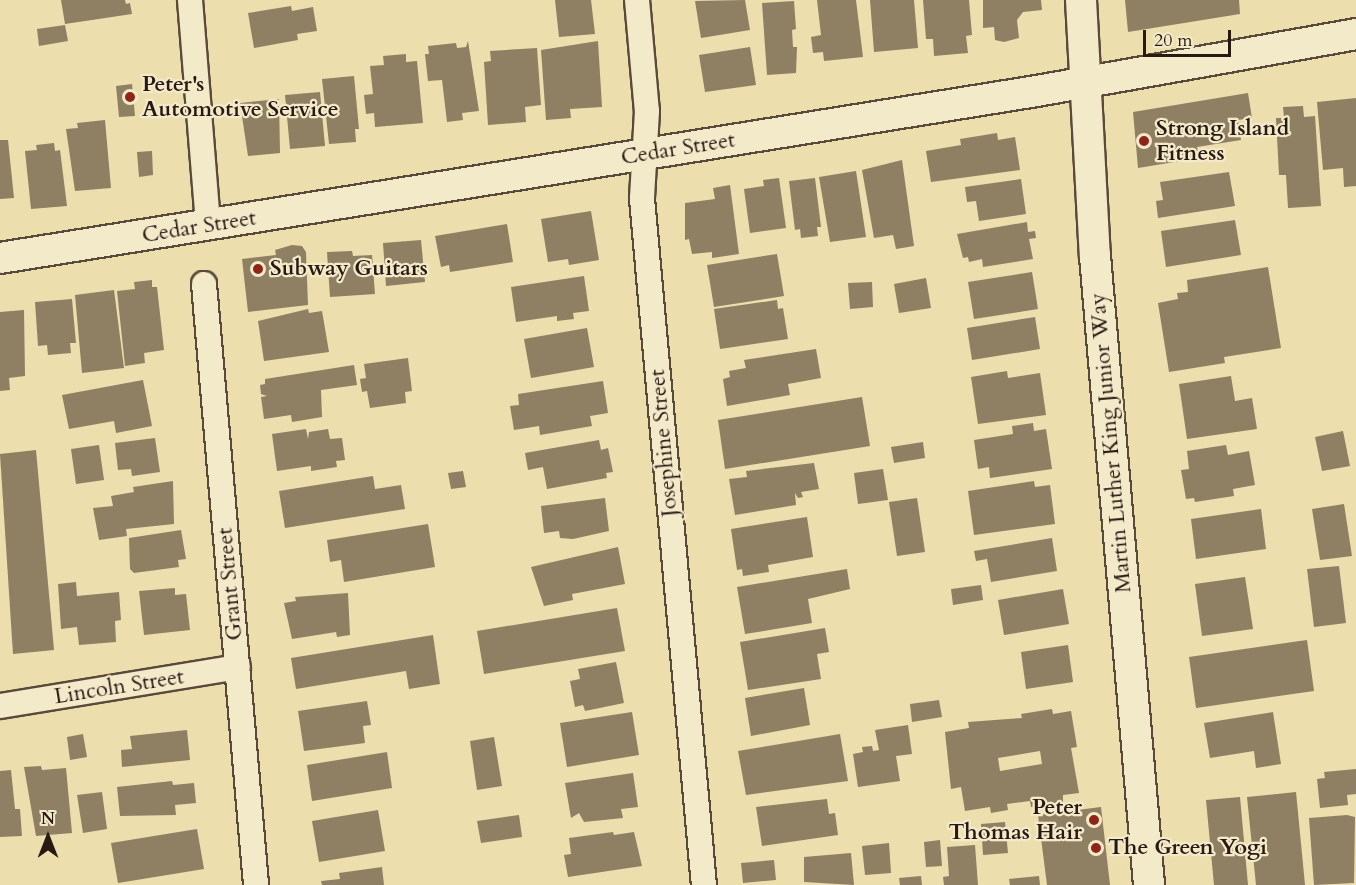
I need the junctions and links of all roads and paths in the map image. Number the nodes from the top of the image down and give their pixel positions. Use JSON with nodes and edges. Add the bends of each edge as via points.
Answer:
{"nodes":[{"id":1,"x":190,"y":0,"type":"edge"},
{"id":2,"x":637,"y":0,"type":"edge"},
{"id":3,"x":1081,"y":0,"type":"edge"},
{"id":4,"x":1356,"y":34,"type":"edge"},
{"id":5,"x":1085,"y":81,"type":"junction"},
{"id":6,"x":645,"y":154,"type":"junction"},
{"id":7,"x":208,"y":226,"type":"junction"},
{"id":8,"x":0,"y":258,"type":"edge"},
{"id":9,"x":204,"y":284,"type":"dead end"},
{"id":10,"x":238,"y":667,"type":"junction"},
{"id":11,"x":0,"y":706,"type":"edge"},
{"id":12,"x":256,"y":885,"type":"edge"},
{"id":13,"x":704,"y":885,"type":"edge"},
{"id":14,"x":1149,"y":885,"type":"edge"}],
"edges":[{"from":1,"to":7,"type":"street"},
{"from":2,"to":6,"type":"street","name":"Josephine Street","via":[[647,111]]},
{"from":3,"to":5,"type":"street","name":"Martin Luther King Junior Way"},
{"from":4,"to":5,"type":"street","name":"Cedar Street"},
{"from":5,"to":6,"type":"street","name":"Cedar Street"},
{"from":5,"to":14,"type":"street","name":"Martin Luther King Junior Way","via":[[1095,256]]},
{"from":6,"to":7,"type":"street","name":"Cedar Street"},
{"from":6,"to":13,"type":"street","name":"Josephine Street","via":[[642,199]]},
{"from":7,"to":8,"type":"street","name":"Cedar Street"},
{"from":9,"to":10,"type":"street","name":"Grant Street"},
{"from":10,"to":11,"type":"street","name":"Lincoln Street"},
{"from":10,"to":12,"type":"street","name":"Grant Street"}]}
